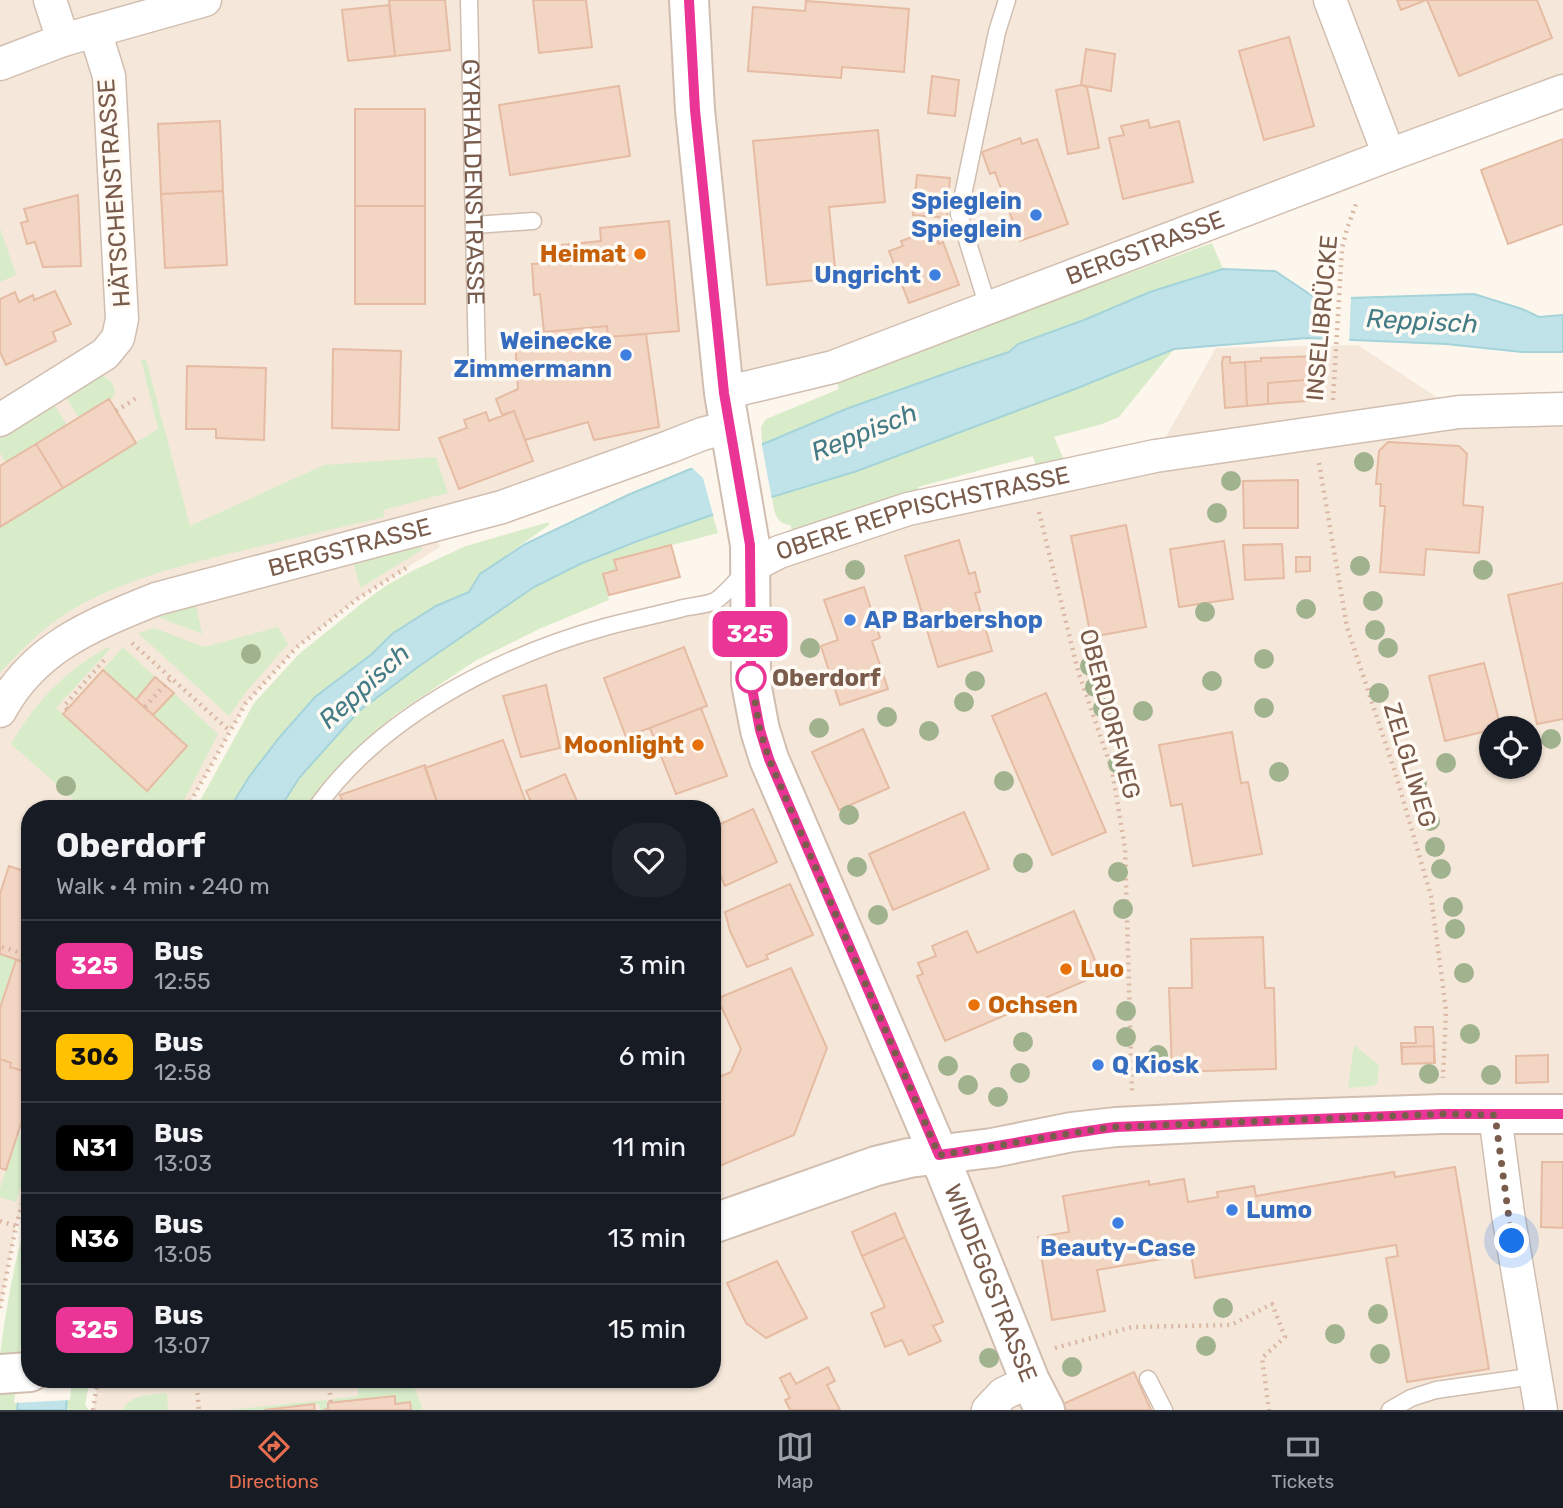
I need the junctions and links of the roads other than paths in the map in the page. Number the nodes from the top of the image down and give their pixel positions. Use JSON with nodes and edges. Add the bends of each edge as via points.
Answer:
{"nodes":[{"id":1,"x":50,"y":0,"type":"edge"},
{"id":2,"x":205,"y":0,"type":"edge"},
{"id":3,"x":469,"y":0,"type":"edge"},
{"id":4,"x":690,"y":0,"type":"edge"},
{"id":5,"x":1007,"y":0,"type":"edge"},
{"id":6,"x":1330,"y":0,"type":"edge"},
{"id":7,"x":95,"y":31,"type":"junction"},
{"id":8,"x":63,"y":40,"type":"junction"},
{"id":9,"x":0,"y":64,"type":"edge"},
{"id":10,"x":1563,"y":91,"type":"edge"},
{"id":11,"x":1389,"y":155,"type":"junction"},
{"id":12,"x":533,"y":221,"type":"dead end"},
{"id":13,"x":474,"y":225,"type":"junction"},
{"id":14,"x":988,"y":307,"type":"junction"},
{"id":15,"x":477,"y":364,"type":"dead end"},
{"id":16,"x":1563,"y":409,"type":"edge"},
{"id":17,"x":0,"y":420,"type":"edge"},
{"id":18,"x":728,"y":422,"type":"junction"},
{"id":19,"x":750,"y":568,"type":"junction"},
{"id":20,"x":0,"y":712,"type":"edge"},
{"id":21,"x":322,"y":800,"type":"edge"},
{"id":22,"x":1563,"y":1114,"type":"edge"},
{"id":23,"x":1495,"y":1115,"type":"junction"},
{"id":24,"x":939,"y":1155,"type":"junction"},
{"id":25,"x":721,"y":1221,"type":"edge"},
{"id":26,"x":21,"y":1372,"type":"edge"},
{"id":27,"x":0,"y":1374,"type":"edge"},
{"id":28,"x":1535,"y":1376,"type":"junction"},
{"id":29,"x":1148,"y":1379,"type":"dead end"},
{"id":30,"x":1037,"y":1396,"type":"edge"},
{"id":31,"x":988,"y":1410,"type":"edge"},
{"id":32,"x":1164,"y":1410,"type":"edge"},
{"id":33,"x":1390,"y":1410,"type":"edge"},
{"id":34,"x":1541,"y":1410,"type":"edge"}],
"edges":[{"from":1,"to":8,"type":"street"},
{"from":2,"to":7,"type":"street"},
{"from":3,"to":13,"type":"lane","name":"GYRHALDENSTRASSE"},
{"from":4,"to":18,"type":"street","name":"WINDEGGSTRASSE","via":[[695,110]]},
{"from":5,"to":14,"type":"lane","via":[[960,214]]},
{"from":6,"to":11,"type":"street"},
{"from":7,"to":8,"type":"street"},
{"from":7,"to":17,"type":"street","name":"HÄTSCHENSTRASSE","via":[[109,76],[122,319],[118,338],[104,355]]},
{"from":8,"to":9,"type":"street"},
{"from":10,"to":11,"type":"street","name":"BERGSTRASSE"},
{"from":11,"to":14,"type":"street","name":"BERGSTRASSE"},
{"from":12,"to":13,"type":"lane"},
{"from":13,"to":15,"type":"lane","name":"GYRHALDENSTRASSE"},
{"from":14,"to":18,"type":"street","name":"BERGSTRASSE","via":[[833,367],[778,382]]},
{"from":16,"to":19,"type":"street","name":"OBERE REPPISCHSTRASSE","via":[[1459,412],[1155,456],[908,509],[779,552]]},
{"from":18,"to":19,"type":"street","name":"WINDEGGSTRASSE","via":[[747,522]]},
{"from":18,"to":20,"type":"street","name":"BERGSTRASSE","via":[[502,507],[156,599],[116,628],[54,648],[23,677]]},
{"from":19,"to":21,"type":"lane","name":"OBERE REPPISCHSTRASSE","via":[[715,601],[542,647],[468,681],[363,754]]},
{"from":19,"to":24,"type":"street","name":"WINDEGGSTRASSE","via":[[751,683],[769,759]]},
{"from":22,"to":23,"type":"street"},
{"from":23,"to":24,"type":"street","via":[[1133,1127],[1072,1132]]},
{"from":23,"to":28,"type":"street"},
{"from":24,"to":25,"type":"street","via":[[876,1166]]},
{"from":24,"to":30,"type":"street","name":"WINDEGGSTRASSE"},
{"from":26,"to":27,"type":"street"},
{"from":28,"to":33,"type":"lane","via":[[1436,1390]]},
{"from":28,"to":34,"type":"street"},
{"from":29,"to":32,"type":"lane"},
{"from":30,"to":31,"type":"street","via":[[1003,1394]]}]}
